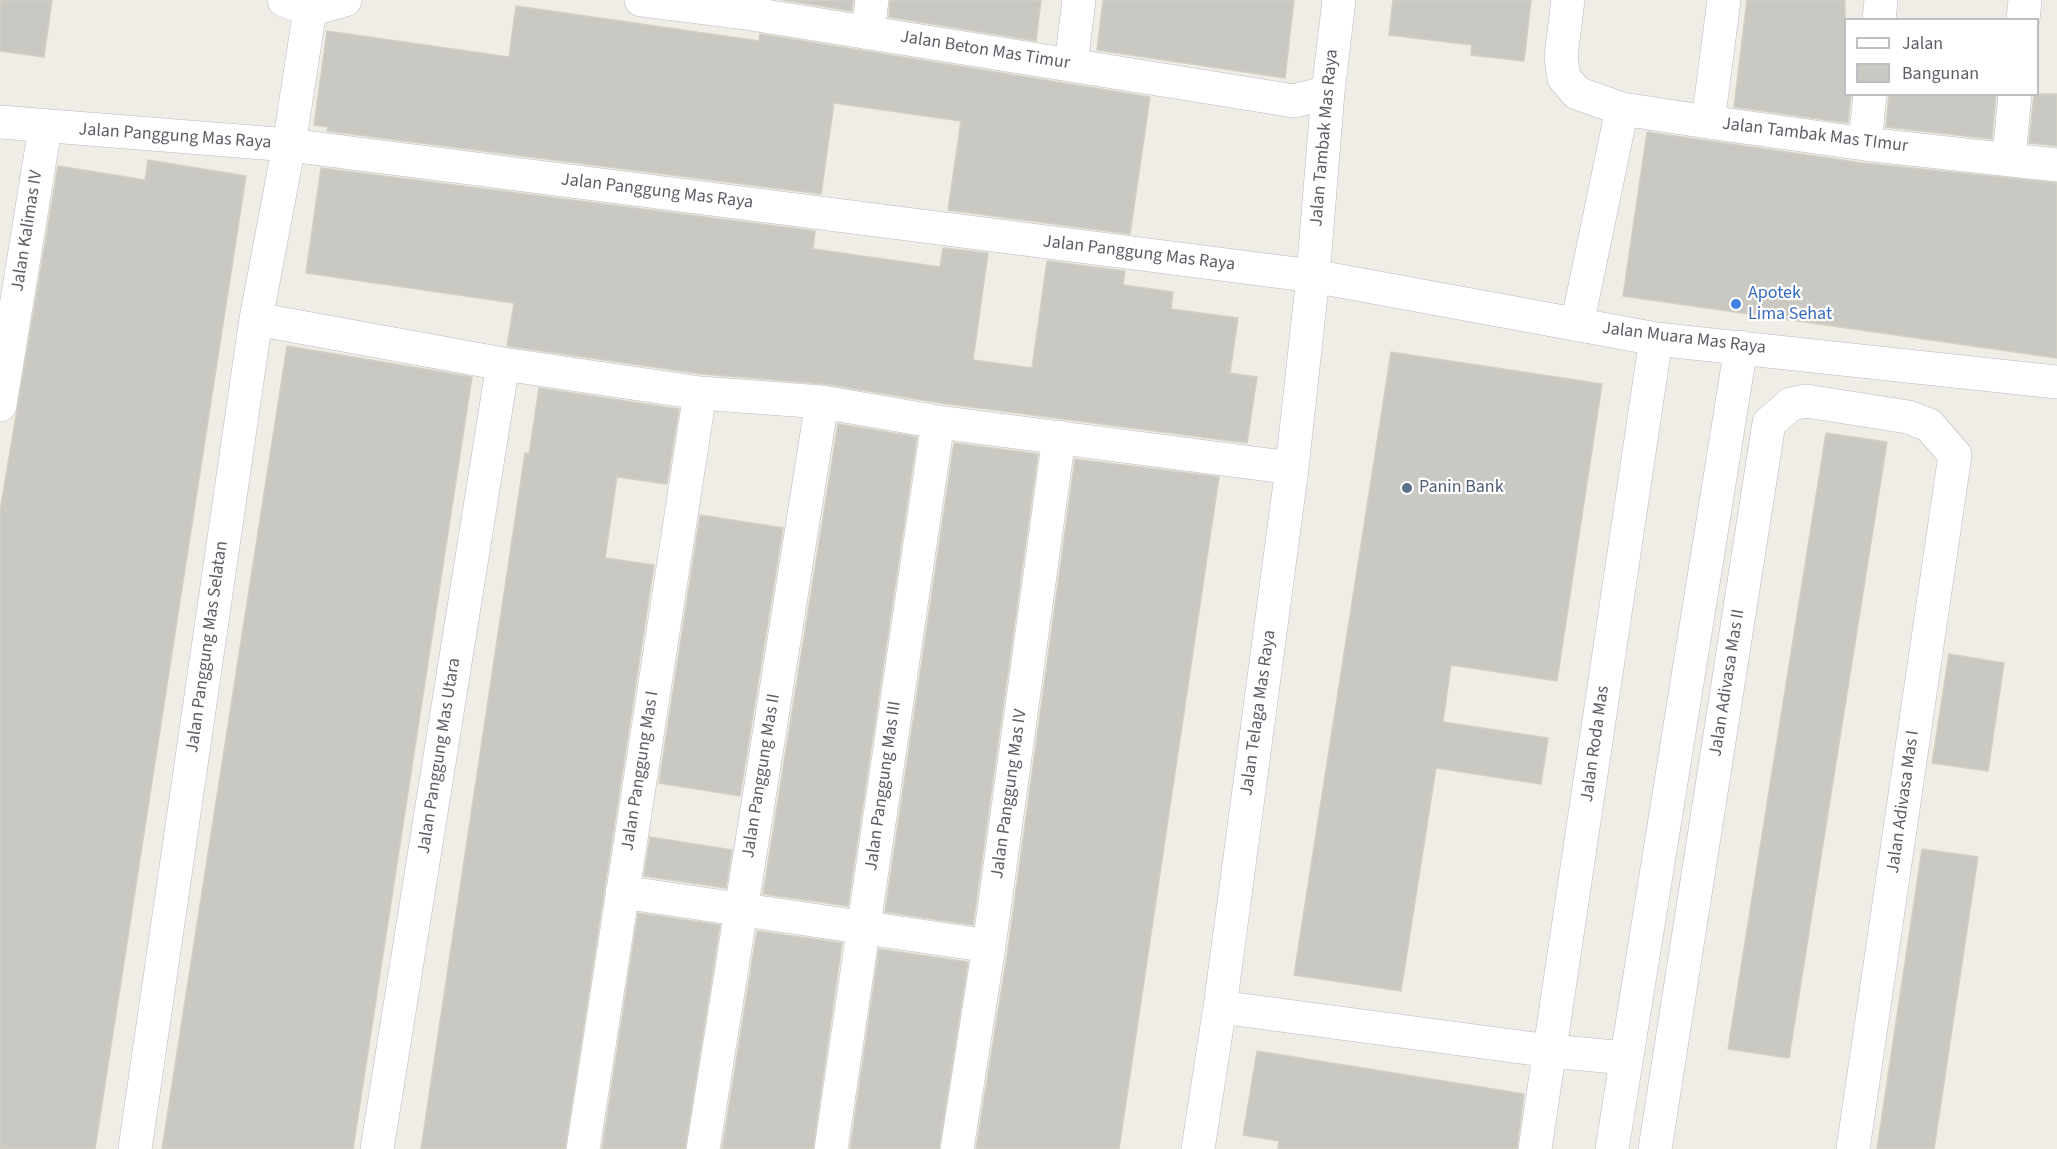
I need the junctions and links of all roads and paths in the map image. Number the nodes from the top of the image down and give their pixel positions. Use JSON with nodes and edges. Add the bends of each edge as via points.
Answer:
{"nodes":[{"id":1,"x":345,"y":0,"type":"edge"},
{"id":2,"x":641,"y":0,"type":"edge"},
{"id":3,"x":872,"y":0,"type":"edge"},
{"id":4,"x":1079,"y":0,"type":"edge"},
{"id":5,"x":1339,"y":0,"type":"edge"},
{"id":6,"x":1568,"y":0,"type":"edge"},
{"id":7,"x":1724,"y":0,"type":"edge"},
{"id":8,"x":1881,"y":0,"type":"edge"},
{"id":9,"x":2025,"y":0,"type":"edge"},
{"id":10,"x":297,"y":5,"type":"edge"},
{"id":11,"x":753,"y":7,"type":"edge"},
{"id":12,"x":1879,"y":18,"type":"edge"},
{"id":13,"x":2023,"y":18,"type":"edge"},
{"id":14,"x":868,"y":33,"type":"junction"},
{"id":15,"x":1071,"y":64,"type":"junction"},
{"id":16,"x":1328,"y":92,"type":"junction"},
{"id":17,"x":1870,"y":96,"type":"edge"},
{"id":18,"x":2015,"y":96,"type":"edge"},
{"id":19,"x":1622,"y":109,"type":"junction"},
{"id":20,"x":0,"y":122,"type":"edge"},
{"id":21,"x":1708,"y":122,"type":"junction"},
{"id":22,"x":45,"y":128,"type":"junction"},
{"id":23,"x":1865,"y":144,"type":"junction"},
{"id":24,"x":289,"y":146,"type":"junction"},
{"id":25,"x":2009,"y":158,"type":"junction"},
{"id":26,"x":2057,"y":165,"type":"edge"},
{"id":27,"x":1313,"y":276,"type":"junction"},
{"id":28,"x":256,"y":319,"type":"junction"},
{"id":29,"x":1576,"y":325,"type":"junction"},
{"id":30,"x":1656,"y":339,"type":"junction"},
{"id":31,"x":1741,"y":346,"type":"junction"},
{"id":32,"x":503,"y":364,"type":"junction"},
{"id":33,"x":2057,"y":382,"type":"edge"},
{"id":34,"x":700,"y":393,"type":"junction"},
{"id":35,"x":822,"y":402,"type":"junction"},
{"id":36,"x":0,"y":405,"type":"edge"},
{"id":37,"x":938,"y":422,"type":"junction"},
{"id":38,"x":1059,"y":437,"type":"junction"},
{"id":39,"x":1955,"y":455,"type":"joint"},
{"id":40,"x":1292,"y":468,"type":"junction"},
{"id":41,"x":622,"y":892,"type":"junction"},
{"id":42,"x":741,"y":911,"type":"junction"},
{"id":43,"x":862,"y":928,"type":"junction"},
{"id":44,"x":989,"y":946,"type":"junction"},
{"id":45,"x":1221,"y":1008,"type":"junction"},
{"id":46,"x":1550,"y":1051,"type":"junction"},
{"id":47,"x":1626,"y":1058,"type":"junction"},
{"id":48,"x":135,"y":1149,"type":"edge"},
{"id":49,"x":377,"y":1149,"type":"edge"},
{"id":50,"x":583,"y":1149,"type":"edge"},
{"id":51,"x":703,"y":1149,"type":"edge"},
{"id":52,"x":831,"y":1149,"type":"edge"},
{"id":53,"x":957,"y":1149,"type":"edge"},
{"id":54,"x":1198,"y":1149,"type":"edge"},
{"id":55,"x":1535,"y":1149,"type":"edge"},
{"id":56,"x":1612,"y":1149,"type":"edge"},
{"id":57,"x":1655,"y":1149,"type":"edge"},
{"id":58,"x":1853,"y":1149,"type":"edge"}],
"edges":[{"from":1,"to":10,"type":"street"},
{"from":2,"to":11,"type":"street","name":"Jalan Beton Mas Timur"},
{"from":3,"to":14,"type":"street"},
{"from":4,"to":15,"type":"street"},
{"from":5,"to":16,"type":"street","name":"Jalan Tambak Mas Raya"},
{"from":6,"to":19,"type":"street","name":"Jalan Tambak Mas TImur","via":[[1562,57],[1564,78],[1577,93]]},
{"from":7,"to":21,"type":"street"},
{"from":8,"to":12,"type":"street"},
{"from":9,"to":13,"type":"street"},
{"from":10,"to":24,"type":"street","name":"Jalan Panggung Mas Selatan"},
{"from":11,"to":14,"type":"street","name":"Jalan Beton Mas Timur"},
{"from":14,"to":15,"type":"street","name":"Jalan Beton Mas Timur"},
{"from":15,"to":16,"type":"street","name":"Jalan Beton Mas Timur","via":[[1294,101]]},
{"from":16,"to":27,"type":"street","name":"Jalan Tambak Mas Raya"},
{"from":17,"to":23,"type":"street"},
{"from":18,"to":25,"type":"street"},
{"from":19,"to":21,"type":"street","name":"Jalan Tambak Mas TImur"},
{"from":19,"to":29,"type":"street"},
{"from":20,"to":22,"type":"street","name":"Jalan Panggung Mas Raya"},
{"from":21,"to":23,"type":"street","name":"Jalan Tambak Mas TImur"},
{"from":22,"to":24,"type":"street","name":"Jalan Panggung Mas Raya"},
{"from":22,"to":36,"type":"street","name":"Jalan Kalimas IV"},
{"from":23,"to":25,"type":"street","name":"Jalan Tambak Mas TImur"},
{"from":24,"to":27,"type":"street","name":"Jalan Panggung Mas Raya"},
{"from":24,"to":28,"type":"street","name":"Jalan Panggung Mas Selatan"},
{"from":25,"to":26,"type":"street","name":"Jalan Tambak Mas TImur"},
{"from":27,"to":29,"type":"street","name":"Jalan Muara Mas Raya"},
{"from":27,"to":40,"type":"street","name":"Jalan Telaga Mas Raya"},
{"from":28,"to":32,"type":"street"},
{"from":28,"to":48,"type":"street","name":"Jalan Panggung Mas Selatan"},
{"from":29,"to":30,"type":"street","name":"Jalan Muara Mas Raya"},
{"from":30,"to":31,"type":"street","name":"Jalan Muara Mas Raya"},
{"from":30,"to":46,"type":"street","name":"Jalan Roda Mas"},
{"from":31,"to":33,"type":"street","name":"Jalan Muara Mas Raya"},
{"from":31,"to":47,"type":"street"},
{"from":32,"to":34,"type":"street"},
{"from":32,"to":49,"type":"street","name":"Jalan Panggung Mas Utara"},
{"from":34,"to":35,"type":"street"},
{"from":34,"to":41,"type":"street","name":"Jalan Panggung Mas I"},
{"from":35,"to":37,"type":"street"},
{"from":35,"to":42,"type":"street","name":"Jalan Panggung Mas II"},
{"from":37,"to":38,"type":"street"},
{"from":37,"to":43,"type":"street","name":"Jalan Panggung Mas III"},
{"from":38,"to":40,"type":"street"},
{"from":38,"to":44,"type":"street","name":"Jalan Panggung Mas IV"},
{"from":39,"to":57,"type":"street","name":"Jalan Adivasa Mas II","via":[[1929,425],[1908,417],[1827,403],[1791,404],[1769,423]]},
{"from":39,"to":58,"type":"street","name":"Jalan Adivasa Mas I"},
{"from":40,"to":45,"type":"street","name":"Jalan Telaga Mas Raya"},
{"from":41,"to":42,"type":"street"},
{"from":41,"to":50,"type":"street","name":"Jalan Panggung Mas I"},
{"from":42,"to":43,"type":"street"},
{"from":42,"to":51,"type":"street","name":"Jalan Panggung Mas II"},
{"from":43,"to":44,"type":"street"},
{"from":43,"to":52,"type":"street","name":"Jalan Panggung Mas III"},
{"from":44,"to":53,"type":"street","name":"Jalan Panggung Mas IV"},
{"from":45,"to":46,"type":"street"},
{"from":45,"to":54,"type":"street","name":"Jalan Telaga Mas Raya"},
{"from":46,"to":47,"type":"street"},
{"from":46,"to":55,"type":"street","name":"Jalan Roda Mas"},
{"from":47,"to":56,"type":"street"}]}
